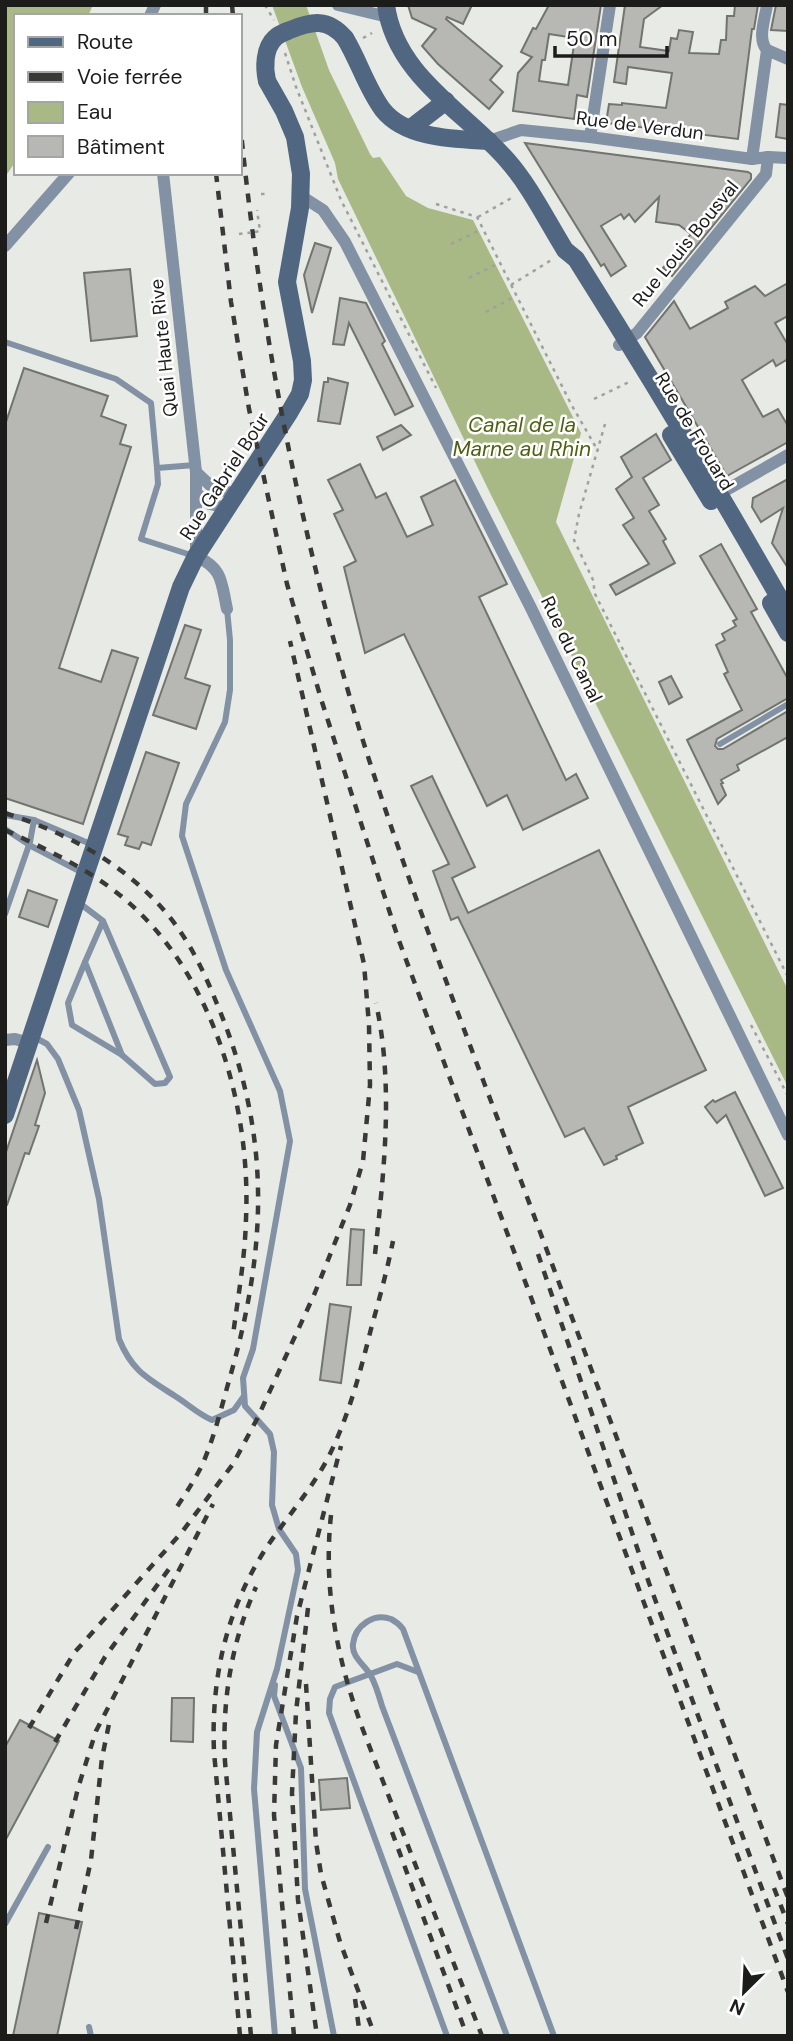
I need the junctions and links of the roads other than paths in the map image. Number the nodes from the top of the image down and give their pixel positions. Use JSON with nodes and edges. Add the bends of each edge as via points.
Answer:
{"nodes":[{"id":1,"x":338,"y":5,"type":"edge"},
{"id":2,"x":610,"y":5,"type":"edge"},
{"id":3,"x":767,"y":5,"type":"edge"},
{"id":4,"x":387,"y":11,"type":"edge"},
{"id":5,"x":768,"y":50,"type":"junction"},
{"id":6,"x":788,"y":59,"type":"edge"},
{"id":7,"x":446,"y":101,"type":"junction"},
{"id":8,"x":411,"y":128,"type":"junction"},
{"id":9,"x":590,"y":137,"type":"junction"},
{"id":10,"x":489,"y":141,"type":"junction"},
{"id":11,"x":768,"y":157,"type":"junction"},
{"id":12,"x":788,"y":158,"type":"edge"},
{"id":13,"x":752,"y":159,"type":"junction"},
{"id":14,"x":67,"y":175,"type":"edge"},
{"id":15,"x":163,"y":175,"type":"edge"},
{"id":16,"x":300,"y":196,"type":"junction"},
{"id":17,"x":5,"y":246,"type":"edge"},
{"id":18,"x":5,"y":342,"type":"edge"},
{"id":19,"x":623,"y":342,"type":"junction"},
{"id":20,"x":788,"y":455,"type":"edge"},
{"id":21,"x":157,"y":468,"type":"junction"},
{"id":22,"x":196,"y":469,"type":"junction"},
{"id":23,"x":196,"y":493,"type":"junction"},
{"id":24,"x":715,"y":496,"type":"junction"},
{"id":25,"x":231,"y":501,"type":"junction"},
{"id":26,"x":196,"y":556,"type":"junction"},
{"id":27,"x":227,"y":608,"type":"joint"},
{"id":28,"x":788,"y":613,"type":"edge"},
{"id":29,"x":788,"y":633,"type":"edge"},
{"id":30,"x":788,"y":704,"type":"edge"},
{"id":31,"x":720,"y":744,"type":"dead end"},
{"id":32,"x":5,"y":815,"type":"edge"},
{"id":33,"x":34,"y":820,"type":"junction"},
{"id":34,"x":5,"y":829,"type":"edge"},
{"id":35,"x":29,"y":844,"type":"junction"},
{"id":36,"x":94,"y":846,"type":"junction"},
{"id":37,"x":85,"y":874,"type":"junction"},
{"id":38,"x":76,"y":901,"type":"junction"},
{"id":39,"x":5,"y":914,"type":"edge"},
{"id":40,"x":103,"y":921,"type":"junction"},
{"id":41,"x":85,"y":962,"type":"junction"},
{"id":42,"x":5,"y":1040,"type":"edge"},
{"id":43,"x":31,"y":1040,"type":"junction"},
{"id":44,"x":122,"y":1055,"type":"junction"},
{"id":45,"x":5,"y":1115,"type":"edge"},
{"id":46,"x":788,"y":1135,"type":"edge"},
{"id":47,"x":244,"y":1396,"type":"junction"},
{"id":48,"x":276,"y":1670,"type":"junction"},
{"id":49,"x":419,"y":1672,"type":"junction"},
{"id":50,"x":371,"y":1675,"type":"junction"},
{"id":51,"x":48,"y":1847,"type":"dead end"},
{"id":52,"x":5,"y":1924,"type":"edge"},
{"id":53,"x":89,"y":2027,"type":"dead end"},
{"id":54,"x":91,"y":2036,"type":"edge"},
{"id":55,"x":275,"y":2036,"type":"edge"},
{"id":56,"x":334,"y":2036,"type":"edge"},
{"id":57,"x":447,"y":2036,"type":"edge"},
{"id":58,"x":508,"y":2036,"type":"edge"},
{"id":59,"x":554,"y":2036,"type":"edge"}],
"edges":[{"from":1,"to":4,"type":"street"},
{"from":2,"to":9,"type":"street"},
{"from":3,"to":5,"type":"street","via":[[762,38]]},
{"from":4,"to":7,"type":"main road","name":"Rue de Frouard","via":[[405,57]]},
{"from":5,"to":6,"type":"street"},
{"from":5,"to":13,"type":"street"},
{"from":7,"to":8,"type":"main road"},
{"from":7,"to":10,"type":"main road","name":"Rue de Frouard"},
{"from":8,"to":10,"type":"main road","via":[[444,139]]},
{"from":8,"to":16,"type":"main road","name":"Rue Gabriel Bour","bridge":true,"via":[[382,109],[353,38],[317,21],[278,35],[265,71],[295,137]]},
{"from":9,"to":10,"type":"street","name":"Rue de Verdun","via":[[521,130]]},
{"from":9,"to":13,"type":"street","name":"Rue de Verdun"},
{"from":10,"to":19,"type":"main road","name":"Rue de Frouard","via":[[513,167],[559,254],[576,259]]},
{"from":11,"to":12,"type":"street","name":"Rue de Verdun"},
{"from":11,"to":13,"type":"street","name":"Rue de Verdun"},
{"from":11,"to":19,"type":"street","name":"Rue Louis Bousval","via":[[766,174],[637,333]]},
{"from":14,"to":17,"type":"street"},
{"from":15,"to":22,"type":"street","name":"Quai Haute Rive"},
{"from":16,"to":25,"type":"main road","name":"Rue Gabriel Bour","via":[[287,282],[302,361],[302,388]]},
{"from":16,"to":46,"type":"street","name":"Rue du Canal","via":[[323,209],[345,242],[530,606]]},
{"from":18,"to":21,"type":"lane","via":[[116,379],[151,403]]},
{"from":19,"to":24,"type":"main road","name":"Rue de Frouard"},
{"from":19,"to":24,"type":"main road","name":"Rue de Frouard","via":[[639,377]]},
{"from":20,"to":24,"type":"street"},
{"from":21,"to":22,"type":"lane"},
{"from":21,"to":26,"type":"lane","via":[[158,484],[141,539]]},
{"from":22,"to":23,"type":"street","name":"Quai Haute Rive"},
{"from":22,"to":25,"type":"street"},
{"from":23,"to":25,"type":"street","via":[[211,504]]},
{"from":23,"to":26,"type":"street","name":"Quai Haute Rive"},
{"from":24,"to":28,"type":"main road","name":"Rue de Frouard"},
{"from":24,"to":29,"type":"main road","name":"Rue de Frouard"},
{"from":25,"to":26,"type":"main road","name":"Rue Gabriel Bour"},
{"from":26,"to":27,"type":"street","via":[[220,573]]},
{"from":26,"to":36,"type":"main road","name":"Rue Gabriel Bour","via":[[175,604]]},
{"from":27,"to":47,"type":"lane","via":[[230,690],[225,722],[187,804],[182,836],[226,970],[280,1091],[290,1141],[253,1349],[243,1378]]},
{"from":30,"to":31,"type":"lane"},
{"from":32,"to":33,"type":"lane"},
{"from":33,"to":35,"type":"lane"},
{"from":33,"to":36,"type":"lane"},
{"from":34,"to":35,"type":"lane"},
{"from":35,"to":37,"type":"lane"},
{"from":35,"to":39,"type":"lane"},
{"from":36,"to":37,"type":"main road","name":"Rue Gabriel Bour"},
{"from":37,"to":38,"type":"main road","name":"Rue Gabriel Bour"},
{"from":38,"to":40,"type":"lane"},
{"from":38,"to":43,"type":"main road","name":"Rue Gabriel Bour"},
{"from":40,"to":41,"type":"lane"},
{"from":40,"to":44,"type":"lane","via":[[170,1077],[155,1084]]},
{"from":41,"to":44,"type":"lane"},
{"from":41,"to":44,"type":"lane","via":[[68,1003],[72,1025]]},
{"from":42,"to":43,"type":"street"},
{"from":43,"to":45,"type":"main road","name":"Rue Gabriel Bour"},
{"from":43,"to":47,"type":"lane","via":[[47,1044],[58,1059],[79,1110],[99,1199],[119,1339],[127,1358],[151,1383],[212,1420],[234,1410]]},
{"from":47,"to":48,"type":"lane","via":[[245,1406],[270,1434],[272,1504],[279,1530],[296,1554],[298,1570]]},
{"from":48,"to":55,"type":"lane","via":[[257,1732],[254,1789]]},
{"from":48,"to":56,"type":"lane","via":[[274,1696],[301,1768],[305,1889]]},
{"from":49,"to":50,"type":"lane","via":[[397,1664]]},
{"from":49,"to":50,"type":"lane","via":[[403,1629],[383,1616],[360,1627],[353,1644]]},
{"from":49,"to":59,"type":"lane"},
{"from":50,"to":57,"type":"lane","via":[[335,1687],[329,1713]]},
{"from":50,"to":58,"type":"lane"},
{"from":51,"to":52,"type":"lane"},
{"from":53,"to":54,"type":"lane"}]}
